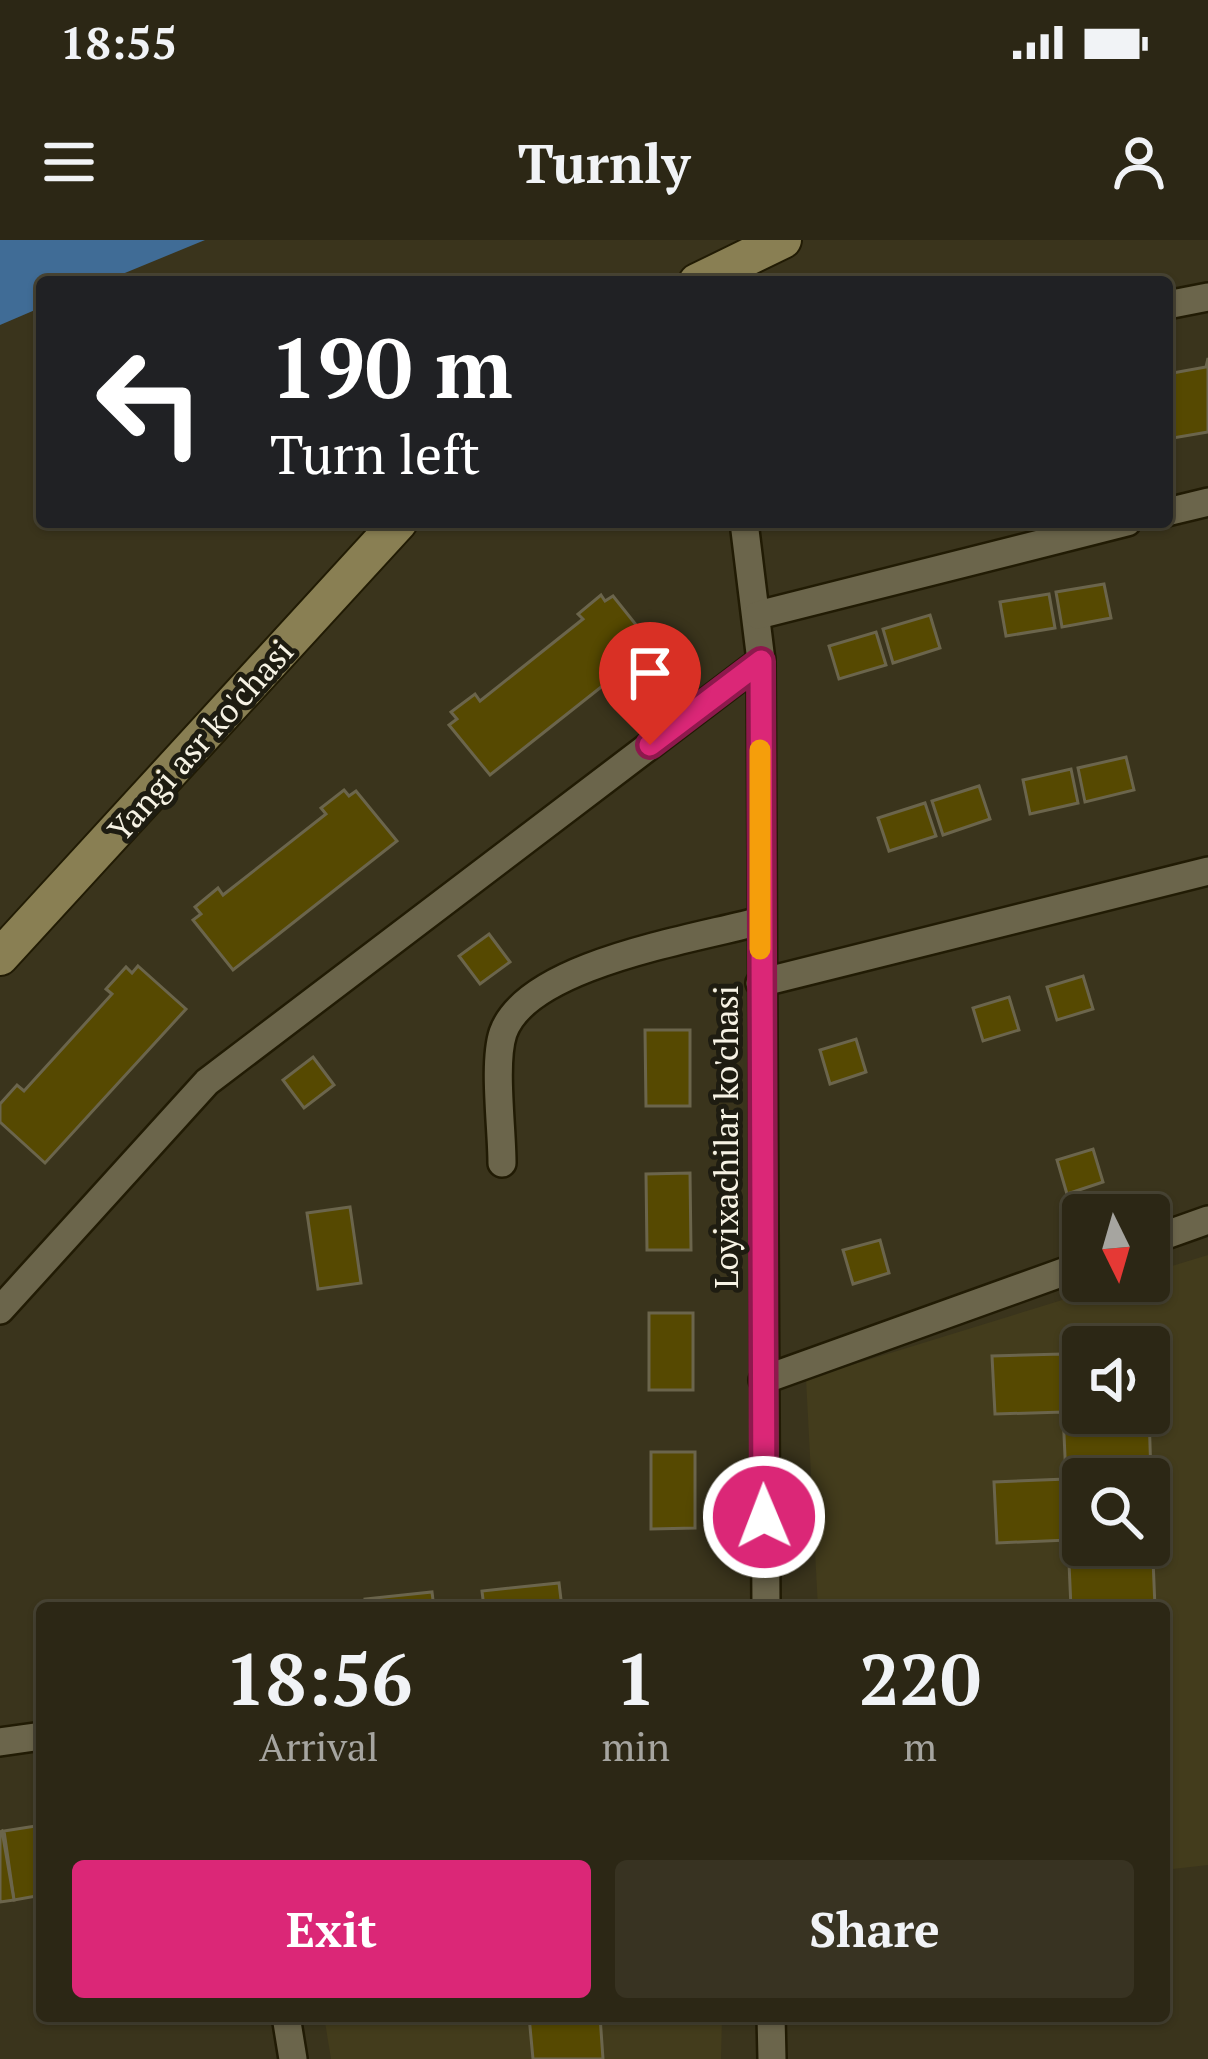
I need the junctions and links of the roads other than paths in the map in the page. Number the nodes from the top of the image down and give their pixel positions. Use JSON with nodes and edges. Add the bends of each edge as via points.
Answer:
{"nodes":[{"id":1,"x":783,"y":240,"type":"edge"},
{"id":2,"x":709,"y":276,"type":"edge"},
{"id":3,"x":1208,"y":296,"type":"edge"},
{"id":4,"x":1173,"y":304,"type":"edge"},
{"id":5,"x":1208,"y":502,"type":"edge"},
{"id":6,"x":1173,"y":511,"type":"edge"},
{"id":7,"x":394,"y":528,"type":"edge"},
{"id":8,"x":745,"y":528,"type":"edge"},
{"id":9,"x":1103,"y":528,"type":"edge"},
{"id":10,"x":758,"y":615,"type":"junction"},
{"id":11,"x":761,"y":661,"type":"junction"},
{"id":12,"x":1208,"y":871,"type":"edge"},
{"id":13,"x":760,"y":921,"type":"junction"},
{"id":14,"x":0,"y":958,"type":"edge"},
{"id":15,"x":760,"y":983,"type":"junction"},
{"id":16,"x":502,"y":1162,"type":"dead end"},
{"id":17,"x":1208,"y":1220,"type":"edge"},
{"id":18,"x":1170,"y":1234,"type":"edge"},
{"id":19,"x":1062,"y":1273,"type":"edge"},
{"id":20,"x":0,"y":1310,"type":"edge"},
{"id":21,"x":763,"y":1380,"type":"junction"},
{"id":22,"x":766,"y":1602,"type":"edge"},
{"id":23,"x":36,"y":1737,"type":"edge"},
{"id":24,"x":0,"y":1742,"type":"edge"},
{"id":25,"x":287,"y":2022,"type":"edge"},
{"id":26,"x":771,"y":2022,"type":"edge"},
{"id":27,"x":293,"y":2059,"type":"edge"},
{"id":28,"x":772,"y":2059,"type":"edge"}],
"edges":[{"from":1,"to":2,"type":"street"},
{"from":3,"to":4,"type":"street"},
{"from":5,"to":6,"type":"street"},
{"from":7,"to":14,"type":"street","name":"Yangi asr ko'chasi"},
{"from":8,"to":10,"type":"street","name":"Loyixachilar ko'chasi"},
{"from":9,"to":10,"type":"street"},
{"from":10,"to":11,"type":"street","name":"Loyixachilar ko'chasi"},
{"from":11,"to":13,"type":"street","name":"Loyixachilar ko'chasi"},
{"from":11,"to":20,"type":"street","via":[[207,1082]]},
{"from":12,"to":15,"type":"street"},
{"from":13,"to":15,"type":"street","name":"Loyixachilar ko'chasi"},
{"from":13,"to":16,"type":"street","via":[[560,977],[512,1014],[501,1038]]},
{"from":15,"to":21,"type":"street","name":"Loyixachilar ko'chasi"},
{"from":17,"to":18,"type":"street"},
{"from":19,"to":21,"type":"street"},
{"from":21,"to":22,"type":"street","name":"Loyixachilar ko'chasi"},
{"from":23,"to":24,"type":"street"},
{"from":25,"to":27,"type":"street"},
{"from":26,"to":28,"type":"street"}]}
